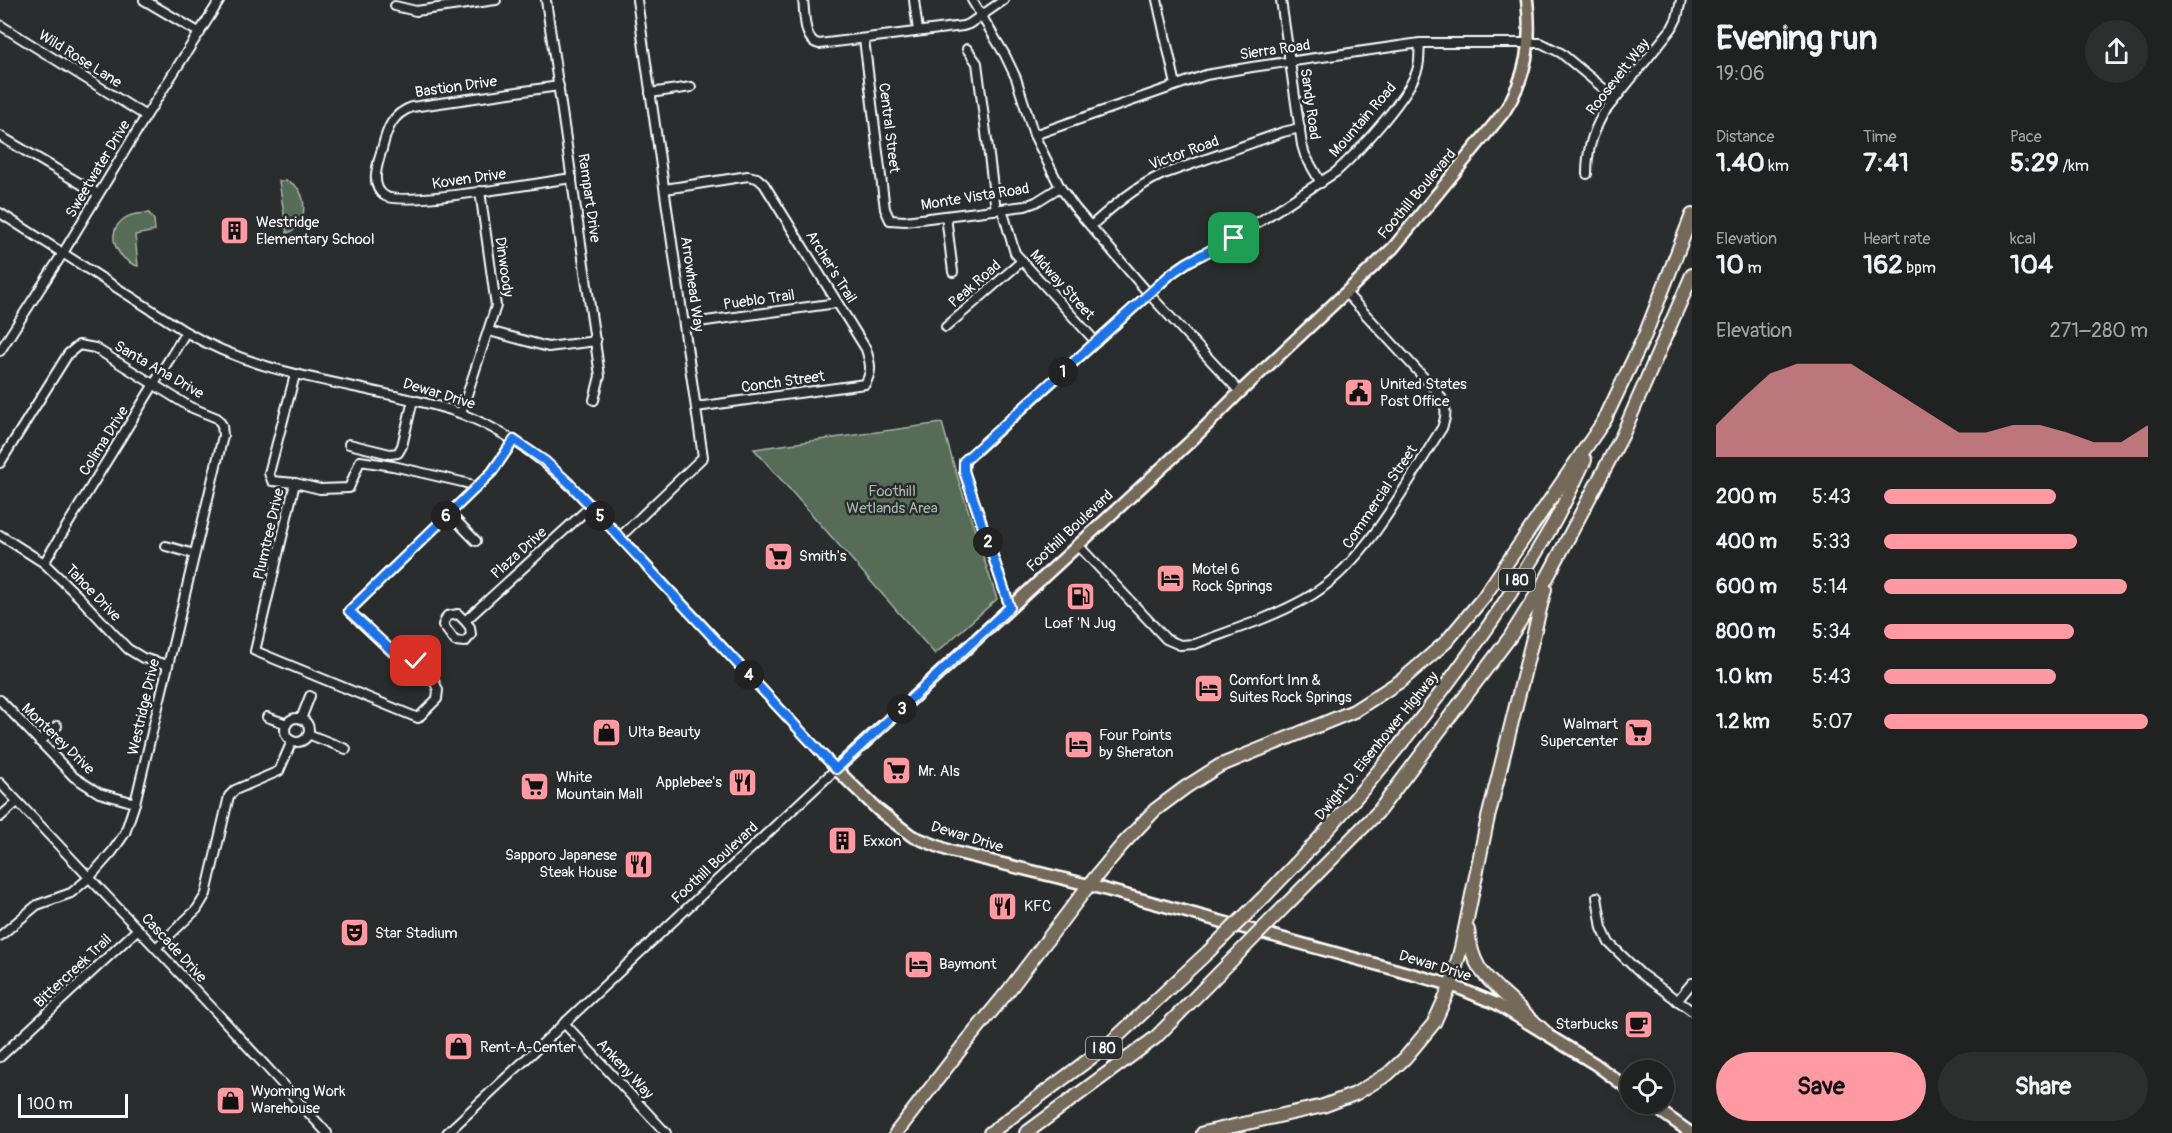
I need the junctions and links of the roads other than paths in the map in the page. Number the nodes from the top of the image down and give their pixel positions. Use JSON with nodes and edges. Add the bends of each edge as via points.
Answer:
{"nodes":[{"id":1,"x":144,"y":0,"type":"edge"},
{"id":2,"x":220,"y":0,"type":"edge"},
{"id":3,"x":495,"y":0,"type":"edge"},
{"id":4,"x":546,"y":0,"type":"edge"},
{"id":5,"x":637,"y":0,"type":"edge"},
{"id":6,"x":803,"y":0,"type":"edge"},
{"id":7,"x":914,"y":0,"type":"edge"},
{"id":8,"x":972,"y":0,"type":"edge"},
{"id":9,"x":1004,"y":0,"type":"edge"},
{"id":10,"x":1157,"y":0,"type":"edge"},
{"id":11,"x":1281,"y":0,"type":"edge"},
{"id":12,"x":1527,"y":0,"type":"edge"},
{"id":13,"x":1681,"y":0,"type":"edge"},
{"id":14,"x":153,"y":2,"type":"edge"},
{"id":15,"x":395,"y":6,"type":"dead end"},
{"id":16,"x":982,"y":15,"type":"junction"},
{"id":17,"x":0,"y":25,"type":"edge"},
{"id":18,"x":918,"y":31,"type":"junction"},
{"id":19,"x":200,"y":33,"type":"junction"},
{"id":20,"x":864,"y":39,"type":"junction"},
{"id":21,"x":1529,"y":42,"type":"junction"},
{"id":22,"x":1420,"y":43,"type":"junction"},
{"id":23,"x":967,"y":49,"type":"dead end"},
{"id":24,"x":1290,"y":61,"type":"junction"},
{"id":25,"x":1176,"y":85,"type":"junction"},
{"id":26,"x":559,"y":86,"type":"junction"},
{"id":27,"x":691,"y":87,"type":"dead end"},
{"id":28,"x":651,"y":93,"type":"junction"},
{"id":29,"x":1615,"y":98,"type":"junction"},
{"id":30,"x":146,"y":116,"type":"junction"},
{"id":31,"x":1300,"y":128,"type":"junction"},
{"id":32,"x":1034,"y":135,"type":"junction"},
{"id":33,"x":0,"y":136,"type":"edge"},
{"id":34,"x":1587,"y":174,"type":"dead end"},
{"id":35,"x":572,"y":178,"type":"junction"},
{"id":36,"x":1321,"y":183,"type":"junction"},
{"id":37,"x":376,"y":185,"type":"joint"},
{"id":38,"x":1060,"y":187,"type":"junction"},
{"id":39,"x":664,"y":189,"type":"junction"},
{"id":40,"x":480,"y":191,"type":"junction"},
{"id":41,"x":98,"y":194,"type":"junction"},
{"id":42,"x":999,"y":209,"type":"junction"},
{"id":43,"x":0,"y":213,"type":"edge"},
{"id":44,"x":1692,"y":215,"type":"edge"},
{"id":45,"x":946,"y":216,"type":"junction"},
{"id":46,"x":890,"y":220,"type":"joint"},
{"id":47,"x":1091,"y":226,"type":"junction"},
{"id":48,"x":63,"y":253,"type":"junction"},
{"id":49,"x":1022,"y":261,"type":"junction"},
{"id":50,"x":953,"y":272,"type":"dead end"},
{"id":51,"x":1692,"y":275,"type":"edge"},
{"id":52,"x":1346,"y":293,"type":"junction"},
{"id":53,"x":1149,"y":294,"type":"junction"},
{"id":54,"x":837,"y":303,"type":"junction"},
{"id":55,"x":684,"y":324,"type":"junction"},
{"id":56,"x":946,"y":327,"type":"dead end"},
{"id":57,"x":489,"y":331,"type":"junction"},
{"id":58,"x":186,"y":332,"type":"junction"},
{"id":59,"x":596,"y":341,"type":"junction"},
{"id":60,"x":1096,"y":342,"type":"junction"},
{"id":61,"x":0,"y":351,"type":"edge"},
{"id":62,"x":295,"y":375,"type":"junction"},
{"id":63,"x":870,"y":376,"type":"joint"},
{"id":64,"x":154,"y":385,"type":"junction"},
{"id":65,"x":1240,"y":392,"type":"junction"},
{"id":66,"x":413,"y":400,"type":"junction"},
{"id":67,"x":594,"y":400,"type":"dead end"},
{"id":68,"x":696,"y":407,"type":"junction"},
{"id":69,"x":461,"y":414,"type":"junction"},
{"id":70,"x":1606,"y":418,"type":"junction"},
{"id":71,"x":222,"y":425,"type":"joint"},
{"id":72,"x":514,"y":440,"type":"junction"},
{"id":73,"x":349,"y":444,"type":"dead end"},
{"id":74,"x":0,"y":463,"type":"edge"},
{"id":75,"x":296,"y":483,"type":"junction"},
{"id":76,"x":474,"y":489,"type":"junction"},
{"id":77,"x":591,"y":506,"type":"junction"},
{"id":78,"x":449,"y":513,"type":"junction"},
{"id":79,"x":0,"y":535,"type":"edge"},
{"id":80,"x":620,"y":537,"type":"junction"},
{"id":81,"x":476,"y":541,"type":"dead end"},
{"id":82,"x":1077,"y":544,"type":"junction"},
{"id":83,"x":166,"y":546,"type":"dead end"},
{"id":84,"x":194,"y":554,"type":"junction"},
{"id":85,"x":44,"y":563,"type":"junction"},
{"id":86,"x":1547,"y":578,"type":"junction"},
{"id":87,"x":1010,"y":607,"type":"junction"},
{"id":88,"x":465,"y":621,"type":"dead end"},
{"id":89,"x":168,"y":665,"type":"junction"},
{"id":90,"x":310,"y":696,"type":"dead end"},
{"id":91,"x":0,"y":700,"type":"edge"},
{"id":92,"x":267,"y":717,"type":"dead end"},
{"id":93,"x":301,"y":719,"type":"junction"},
{"id":94,"x":287,"y":724,"type":"junction"},
{"id":95,"x":57,"y":726,"type":"dead end"},
{"id":96,"x":308,"y":734,"type":"junction"},
{"id":97,"x":292,"y":741,"type":"junction"},
{"id":98,"x":40,"y":742,"type":"junction"},
{"id":99,"x":346,"y":748,"type":"dead end"},
{"id":100,"x":836,"y":769,"type":"junction"},
{"id":101,"x":0,"y":783,"type":"edge"},
{"id":102,"x":17,"y":802,"type":"junction"},
{"id":103,"x":135,"y":802,"type":"junction"},
{"id":104,"x":0,"y":817,"type":"edge"},
{"id":105,"x":89,"y":878,"type":"junction"},
{"id":106,"x":1089,"y":885,"type":"junction"},
{"id":107,"x":1597,"y":897,"type":"dead end"},
{"id":108,"x":1467,"y":919,"type":"junction"},
{"id":109,"x":138,"y":929,"type":"junction"},
{"id":110,"x":0,"y":936,"type":"edge"},
{"id":111,"x":156,"y":948,"type":"junction"},
{"id":112,"x":1692,"y":983,"type":"edge"},
{"id":113,"x":1451,"y":985,"type":"junction"},
{"id":114,"x":1677,"y":1001,"type":"junction"},
{"id":115,"x":1692,"y":1011,"type":"edge"},
{"id":116,"x":564,"y":1023,"type":"junction"},
{"id":117,"x":1546,"y":1033,"type":"junction"},
{"id":118,"x":0,"y":1057,"type":"edge"},
{"id":119,"x":1620,"y":1083,"type":"edge"},
{"id":120,"x":1664,"y":1114,"type":"edge"},
{"id":121,"x":327,"y":1133,"type":"edge"},
{"id":122,"x":447,"y":1133,"type":"edge"},
{"id":123,"x":666,"y":1133,"type":"edge"},
{"id":124,"x":896,"y":1133,"type":"edge"},
{"id":125,"x":990,"y":1133,"type":"edge"},
{"id":126,"x":1026,"y":1133,"type":"edge"},
{"id":127,"x":1203,"y":1133,"type":"edge"},
{"id":128,"x":1691,"y":1133,"type":"edge"}],
"edges":[{"from":1,"to":14,"type":"street"},
{"from":2,"to":19,"type":"street","name":"Sweetwater Drive"},
{"from":3,"to":15,"type":"street","via":[[416,11]]},
{"from":4,"to":26,"type":"street","name":"Rampart Drive"},
{"from":5,"to":28,"type":"street","name":"Arrowhead Way"},
{"from":6,"to":20,"type":"street","via":[[811,41],[819,44]]},
{"from":7,"to":18,"type":"street"},
{"from":8,"to":16,"type":"street"},
{"from":9,"to":16,"type":"street"},
{"from":10,"to":25,"type":"street"},
{"from":11,"to":24,"type":"street","name":"Sandy Road"},
{"from":12,"to":21,"type":"main road","name":"Foothill Boulevard"},
{"from":13,"to":29,"type":"street","name":"Roosevelt Way","via":[[1672,28]]},
{"from":14,"to":19,"type":"street"},
{"from":16,"to":18,"type":"street","via":[[963,26]]},
{"from":16,"to":32,"type":"street","via":[[1016,78]]},
{"from":17,"to":30,"type":"street","name":"Wild Rose Lane"},
{"from":18,"to":20,"type":"street"},
{"from":19,"to":30,"type":"street","name":"Sweetwater Drive"},
{"from":20,"to":46,"type":"street","name":"Central Street","via":[[885,209]]},
{"from":21,"to":22,"type":"street","name":"Sierra Road"},
{"from":21,"to":29,"type":"street","name":"Sierra Road","via":[[1551,47]]},
{"from":21,"to":52,"type":"main road","name":"Foothill Boulevard","via":[[1524,72],[1504,112],[1393,248]]},
{"from":22,"to":24,"type":"street","name":"Sierra Road"},
{"from":22,"to":36,"type":"street","name":"Mountain Road","via":[[1419,65],[1405,93],[1350,158]]},
{"from":23,"to":42,"type":"street","name":"Midway Street","via":[[977,63]]},
{"from":24,"to":25,"type":"street","name":"Sierra Road","via":[[1228,70]]},
{"from":24,"to":31,"type":"street","name":"Sandy Road"},
{"from":25,"to":32,"type":"street","name":"Sierra Road"},
{"from":26,"to":35,"type":"street","name":"Rampart Drive"},
{"from":26,"to":37,"type":"street","name":"Bastion Drive","via":[[402,111],[388,125],[375,171]]},
{"from":27,"to":28,"type":"street"},
{"from":28,"to":39,"type":"street","name":"Arrowhead Way"},
{"from":29,"to":34,"type":"street","name":"Roosevelt Way","via":[[1591,138]]},
{"from":30,"to":41,"type":"street","name":"Sweetwater Drive"},
{"from":31,"to":36,"type":"street","name":"Sandy Road","via":[[1305,155]]},
{"from":31,"to":47,"type":"street","name":"Victor Road","via":[[1161,175],[1126,194]]},
{"from":32,"to":38,"type":"street"},
{"from":33,"to":41,"type":"street"},
{"from":35,"to":40,"type":"street","name":"Koven Drive"},
{"from":35,"to":59,"type":"street","name":"Rampart Drive"},
{"from":36,"to":53,"type":"street","name":"Mountain Road","via":[[1188,262]]},
{"from":37,"to":40,"type":"street","name":"Koven Drive","via":[[383,196],[396,199]]},
{"from":38,"to":42,"type":"street","name":"Monte Vista Road","via":[[1025,206]]},
{"from":38,"to":47,"type":"street"},
{"from":39,"to":54,"type":"street","name":"Archer's Trail","via":[[748,176],[757,178]]},
{"from":39,"to":55,"type":"street","name":"Arrowhead Way"},
{"from":40,"to":57,"type":"street","name":"Dinwoody","via":[[496,306]]},
{"from":41,"to":48,"type":"street","name":"Sweetwater Drive"},
{"from":42,"to":45,"type":"street","name":"Monte Vista Road"},
{"from":42,"to":49,"type":"street","name":"Midway Street"},
{"from":43,"to":48,"type":"street","name":"Dewar Drive"},
{"from":44,"to":70,"type":"highway","name":"Dwight D. Eisenhower Highway","number":"I 80","via":[[1645,335]]},
{"from":45,"to":46,"type":"street","name":"Monte Vista Road"},
{"from":45,"to":50,"type":"street"},
{"from":47,"to":53,"type":"street"},
{"from":48,"to":58,"type":"street","name":"Dewar Drive"},
{"from":48,"to":61,"type":"street","name":"Sweetwater Drive"},
{"from":49,"to":56,"type":"street","name":"Peak Road"},
{"from":49,"to":60,"type":"street","name":"Midway Street"},
{"from":51,"to":86,"type":"highway","number":"I 80","via":[[1622,436]]},
{"from":52,"to":65,"type":"main road","name":"Foothill Boulevard"},
{"from":52,"to":82,"type":"street","name":"Commercial Street","via":[[1444,401],[1446,411],[1442,428],[1377,530],[1349,565],[1321,589],[1286,609],[1195,644],[1180,645],[1166,639]]},
{"from":53,"to":60,"type":"street","name":"Mountain Road"},
{"from":53,"to":65,"type":"street"},
{"from":54,"to":55,"type":"street","name":"Pueblo Trail"},
{"from":54,"to":63,"type":"street","name":"Archer's Trail","via":[[866,349]]},
{"from":55,"to":68,"type":"street","name":"Arrowhead Way"},
{"from":57,"to":59,"type":"street","via":[[548,347]]},
{"from":57,"to":69,"type":"street","name":"Dinwoody"},
{"from":58,"to":62,"type":"street","name":"Dewar Drive","via":[[240,359]]},
{"from":58,"to":64,"type":"street","name":"Colima Drive"},
{"from":59,"to":67,"type":"street","name":"Rampart Drive","via":[[600,376]]},
{"from":60,"to":87,"type":"street","name":"Mountain Road","via":[[964,461],[964,471]]},
{"from":62,"to":66,"type":"street","name":"Dewar Drive"},
{"from":62,"to":75,"type":"street","name":"Plumtree Drive","via":[[269,473],[272,481]]},
{"from":63,"to":68,"type":"street","name":"Conch Street","via":[[865,384]]},
{"from":64,"to":71,"type":"street","name":"Santa Ana Drive","via":[[217,418]]},
{"from":64,"to":74,"type":"street","name":"Santa Ana Drive","via":[[95,348],[79,345],[68,354]]},
{"from":64,"to":85,"type":"street","name":"Colima Drive"},
{"from":65,"to":82,"type":"main road","name":"Foothill Boulevard"},
{"from":66,"to":69,"type":"street","name":"Dewar Drive"},
{"from":66,"to":73,"type":"street","via":[[398,453]]},
{"from":68,"to":80,"type":"street","name":"Arrowhead Way","via":[[703,457]]},
{"from":69,"to":72,"type":"street","name":"Dewar Drive"},
{"from":70,"to":106,"type":"highway","via":[[1483,598],[1446,642],[1402,680],[1354,711],[1219,766],[1186,787],[1155,810]]},
{"from":70,"to":125,"type":"highway","name":"Dwight D. Eisenhower Highway","number":"I 80","bridge":true,"via":[[1553,525],[1482,634],[1412,730],[1322,838],[1107,1046]]},
{"from":71,"to":84,"type":"street","name":"Westridge Drive","via":[[223,436]]},
{"from":72,"to":76,"type":"street","via":[[496,467]]},
{"from":72,"to":77,"type":"street","name":"Dewar Drive","via":[[545,461]]},
{"from":75,"to":76,"type":"street","via":[[320,489],[351,487],[360,461],[462,482]]},
{"from":75,"to":78,"type":"street","name":"Plumtree Drive","via":[[255,651],[418,718],[437,699],[435,683],[416,661],[392,651],[349,611]]},
{"from":76,"to":78,"type":"street"},
{"from":77,"to":80,"type":"street","name":"Dewar Drive"},
{"from":77,"to":88,"type":"street","name":"Plaza Drive"},
{"from":78,"to":81,"type":"street"},
{"from":79,"to":85,"type":"street","name":"Tahoe Drive"},
{"from":80,"to":100,"type":"street","name":"Dewar Drive"},
{"from":82,"to":87,"type":"main road","name":"Foothill Boulevard"},
{"from":83,"to":84,"type":"street"},
{"from":84,"to":89,"type":"street","name":"Westridge Drive"},
{"from":85,"to":89,"type":"street","name":"Tahoe Drive","via":[[128,649]]},
{"from":86,"to":108,"type":"highway","via":[[1486,822]]},
{"from":86,"to":126,"type":"highway","number":"I 80","bridge":true,"via":[[1510,638],[1378,812],[1155,1038]]},
{"from":87,"to":100,"type":"main road","name":"Foothill Boulevard"},
{"from":89,"to":103,"type":"street","name":"Westridge Drive"},
{"from":90,"to":93,"type":"street"},
{"from":91,"to":98,"type":"street","name":"Monterey Drive"},
{"from":92,"to":94,"type":"street"},
{"from":93,"to":94,"type":"street"},
{"from":93,"to":96,"type":"street","via":[[308,724]]},
{"from":94,"to":97,"type":"street","via":[[286,736]]},
{"from":95,"to":98,"type":"street"},
{"from":96,"to":97,"type":"street","via":[[301,741]]},
{"from":96,"to":99,"type":"street"},
{"from":97,"to":111,"type":"street","via":[[279,771],[229,796],[204,899]]},
{"from":98,"to":103,"type":"street","name":"Monterey Drive","via":[[85,785],[99,793]]},
{"from":100,"to":106,"type":"main road","name":"Dewar Drive","via":[[912,836],[950,851]]},
{"from":100,"to":116,"type":"street","name":"Foothill Boulevard"},
{"from":101,"to":102,"type":"street","name":"Cascade Drive"},
{"from":102,"to":104,"type":"street"},
{"from":102,"to":105,"type":"street","name":"Cascade Drive"},
{"from":103,"to":105,"type":"street","name":"Westridge Drive","via":[[125,833]]},
{"from":105,"to":109,"type":"street","name":"Cascade Drive"},
{"from":105,"to":110,"type":"street","name":"Westridge Drive","via":[[71,893],[37,905]]},
{"from":106,"to":113,"type":"main road","name":"Dewar Drive"},
{"from":106,"to":124,"type":"highway"},
{"from":107,"to":114,"type":"street","via":[[1609,943]]},
{"from":108,"to":113,"type":"highway"},
{"from":108,"to":117,"type":"highway","via":[[1470,945],[1482,972]]},
{"from":109,"to":111,"type":"street","name":"Cascade Drive"},
{"from":109,"to":118,"type":"street","name":"Bittercreek Trail"},
{"from":111,"to":121,"type":"street","name":"Cascade Drive"},
{"from":112,"to":114,"type":"street"},
{"from":113,"to":117,"type":"main road","name":"Dewar Drive","via":[[1497,1004]]},
{"from":113,"to":127,"type":"highway","via":[[1424,1037],[1370,1087],[1334,1103]]},
{"from":114,"to":115,"type":"street"},
{"from":116,"to":122,"type":"street","name":"Foothill Boulevard"},
{"from":116,"to":123,"type":"street","name":"Ankeny Way"},
{"from":117,"to":119,"type":"main road","name":"Dewar Drive"},
{"from":120,"to":128,"type":"main road"}]}
